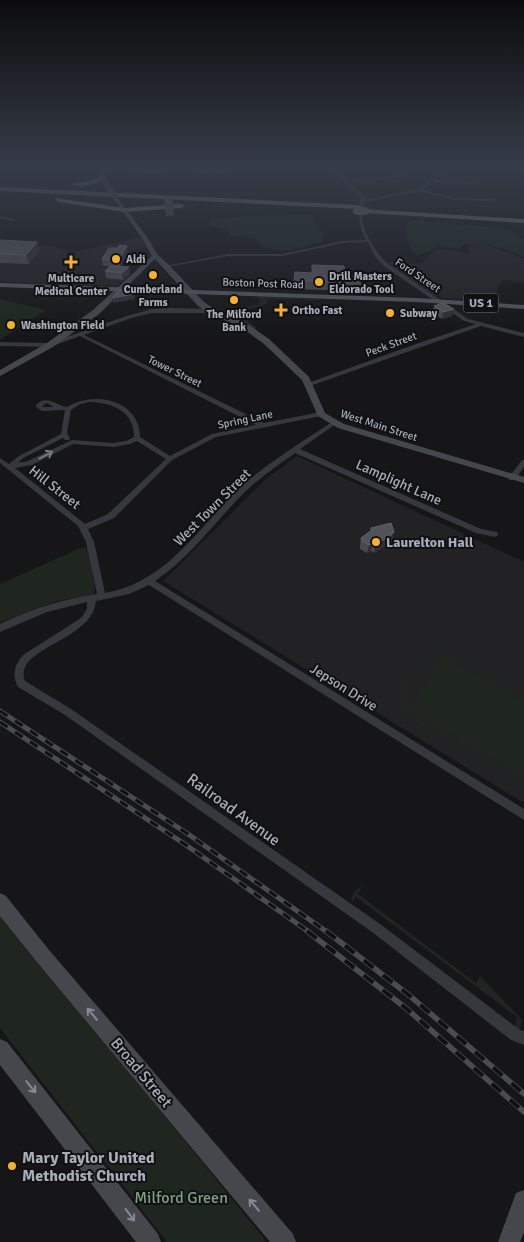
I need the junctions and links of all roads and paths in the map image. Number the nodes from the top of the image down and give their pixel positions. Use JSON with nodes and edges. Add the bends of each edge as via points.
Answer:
{"nodes":[{"id":1,"x":133,"y":222,"type":"edge"},
{"id":2,"x":362,"y":222,"type":"edge"},
{"id":3,"x":369,"y":241,"type":"junction"},
{"id":4,"x":155,"y":256,"type":"junction"},
{"id":5,"x":167,"y":266,"type":"junction"},
{"id":6,"x":0,"y":285,"type":"edge"},
{"id":7,"x":119,"y":290,"type":"junction"},
{"id":8,"x":190,"y":292,"type":"junction"},
{"id":9,"x":439,"y":301,"type":"junction"},
{"id":10,"x":524,"y":308,"type":"edge"},
{"id":11,"x":211,"y":311,"type":"junction"},
{"id":12,"x":480,"y":325,"type":"junction"},
{"id":13,"x":66,"y":333,"type":"junction"},
{"id":14,"x":77,"y":335,"type":"junction"},
{"id":15,"x":524,"y":335,"type":"edge"},
{"id":16,"x":0,"y":344,"type":"edge"},
{"id":17,"x":50,"y":345,"type":"junction"},
{"id":18,"x":0,"y":373,"type":"edge"},
{"id":19,"x":310,"y":384,"type":"junction"},
{"id":20,"x":321,"y":414,"type":"junction"},
{"id":21,"x":334,"y":423,"type":"junction"},
{"id":22,"x":262,"y":425,"type":"junction"},
{"id":23,"x":64,"y":435,"type":"junction"},
{"id":24,"x":137,"y":438,"type":"junction"},
{"id":25,"x":72,"y":442,"type":"junction"},
{"id":26,"x":295,"y":450,"type":"junction"},
{"id":27,"x":170,"y":459,"type":"junction"},
{"id":28,"x":1,"y":461,"type":"edge"},
{"id":29,"x":524,"y":462,"type":"edge"},
{"id":30,"x":10,"y":467,"type":"junction"},
{"id":31,"x":512,"y":478,"type":"junction"},
{"id":32,"x":524,"y":480,"type":"edge"},
{"id":33,"x":84,"y":528,"type":"junction"},
{"id":34,"x":494,"y":534,"type":"dead end"},
{"id":35,"x":150,"y":581,"type":"junction"},
{"id":36,"x":97,"y":598,"type":"junction"},
{"id":37,"x":0,"y":628,"type":"edge"},
{"id":38,"x":524,"y":815,"type":"edge"},
{"id":39,"x":0,"y":902,"type":"edge"},
{"id":40,"x":524,"y":1038,"type":"edge"},
{"id":41,"x":0,"y":1048,"type":"edge"},
{"id":42,"x":524,"y":1201,"type":"edge"},
{"id":43,"x":150,"y":1242,"type":"edge"},
{"id":44,"x":285,"y":1242,"type":"edge"},
{"id":45,"x":509,"y":1242,"type":"edge"}],
"edges":[{"from":1,"to":4,"type":"main road","name":"West Main Street"},
{"from":2,"to":3,"type":"street","name":"Ford Street"},
{"from":3,"to":5,"type":"street","via":[[343,242],[282,255],[228,255]]},
{"from":3,"to":9,"type":"street","name":"Ford Street","via":[[383,262]]},
{"from":4,"to":5,"type":"main road","name":"West Main Street"},
{"from":4,"to":7,"type":"main road"},
{"from":5,"to":8,"type":"main road","name":"West Main Street"},
{"from":6,"to":7,"type":"main road","name":"Boston Post Road","number":"US 1"},
{"from":7,"to":8,"type":"main road","name":"Boston Post Road","number":"US 1"},
{"from":7,"to":13,"type":"main road","via":[[96,312]]},
{"from":8,"to":9,"type":"main road","name":"Boston Post Road","number":"US 1"},
{"from":8,"to":11,"type":"main road","name":"West Main Street"},
{"from":9,"to":10,"type":"main road","name":"Boston Post Road","number":"US 1"},
{"from":9,"to":12,"type":"street","name":"Ford Street","via":[[462,318]]},
{"from":11,"to":14,"type":"street","via":[[152,311]]},
{"from":11,"to":19,"type":"main road","name":"West Main Street","via":[[248,327]]},
{"from":12,"to":15,"type":"street","name":"Ford Street"},
{"from":12,"to":19,"type":"street","name":"Peck Street"},
{"from":13,"to":14,"type":"street","name":"Tower Street"},
{"from":13,"to":17,"type":"main road"},
{"from":14,"to":17,"type":"street"},
{"from":14,"to":22,"type":"street","name":"Tower Street"},
{"from":16,"to":17,"type":"street"},
{"from":17,"to":18,"type":"main road"},
{"from":19,"to":20,"type":"main road","name":"West Main Street"},
{"from":20,"to":21,"type":"main road","name":"West Main Street"},
{"from":20,"to":22,"type":"street","name":"Spring Lane"},
{"from":21,"to":26,"type":"street","name":"West Town Street"},
{"from":21,"to":31,"type":"main road","name":"West Main Street"},
{"from":22,"to":27,"type":"street","name":"Spring Lane","via":[[218,434]]},
{"from":23,"to":24,"type":"street","via":[[65,409],[84,400],[95,399],[106,400],[134,419]]},
{"from":23,"to":25,"type":"street"},
{"from":23,"to":30,"type":"street","via":[[21,457]]},
{"from":24,"to":25,"type":"street","via":[[113,445]]},
{"from":24,"to":27,"type":"street"},
{"from":30,"to":25,"type":"street","one_way":true,"via":[[30,464]]},
{"from":26,"to":34,"type":"street","name":"Lamplight Lane","via":[[479,531]]},
{"from":26,"to":35,"type":"street","name":"West Town Street","via":[[241,492],[190,548]]},
{"from":27,"to":33,"type":"street","name":"Spring Lane","via":[[111,516]]},
{"from":28,"to":30,"type":"street","name":"Hill Street"},
{"from":29,"to":31,"type":"street"},
{"from":30,"to":33,"type":"street","name":"Hill Street"},
{"from":31,"to":32,"type":"main road","name":"West Main Street"},
{"from":33,"to":36,"type":"street","name":"Hill Street","via":[[90,542]]},
{"from":35,"to":36,"type":"street","name":"West Town Street","via":[[127,593]]},
{"from":35,"to":38,"type":"street","name":"Jepson Drive"},
{"from":36,"to":37,"type":"street","via":[[48,608]]},
{"from":36,"to":40,"type":"street","name":"Railroad Avenue","via":[[84,620],[22,662],[18,674],[20,684],[68,712],[191,798],[376,928]]},
{"from":44,"to":39,"type":"main road","name":"Broad Street","one_way":true},
{"from":41,"to":43,"type":"main road","one_way":true},
{"from":42,"to":45,"type":"main road"}]}
